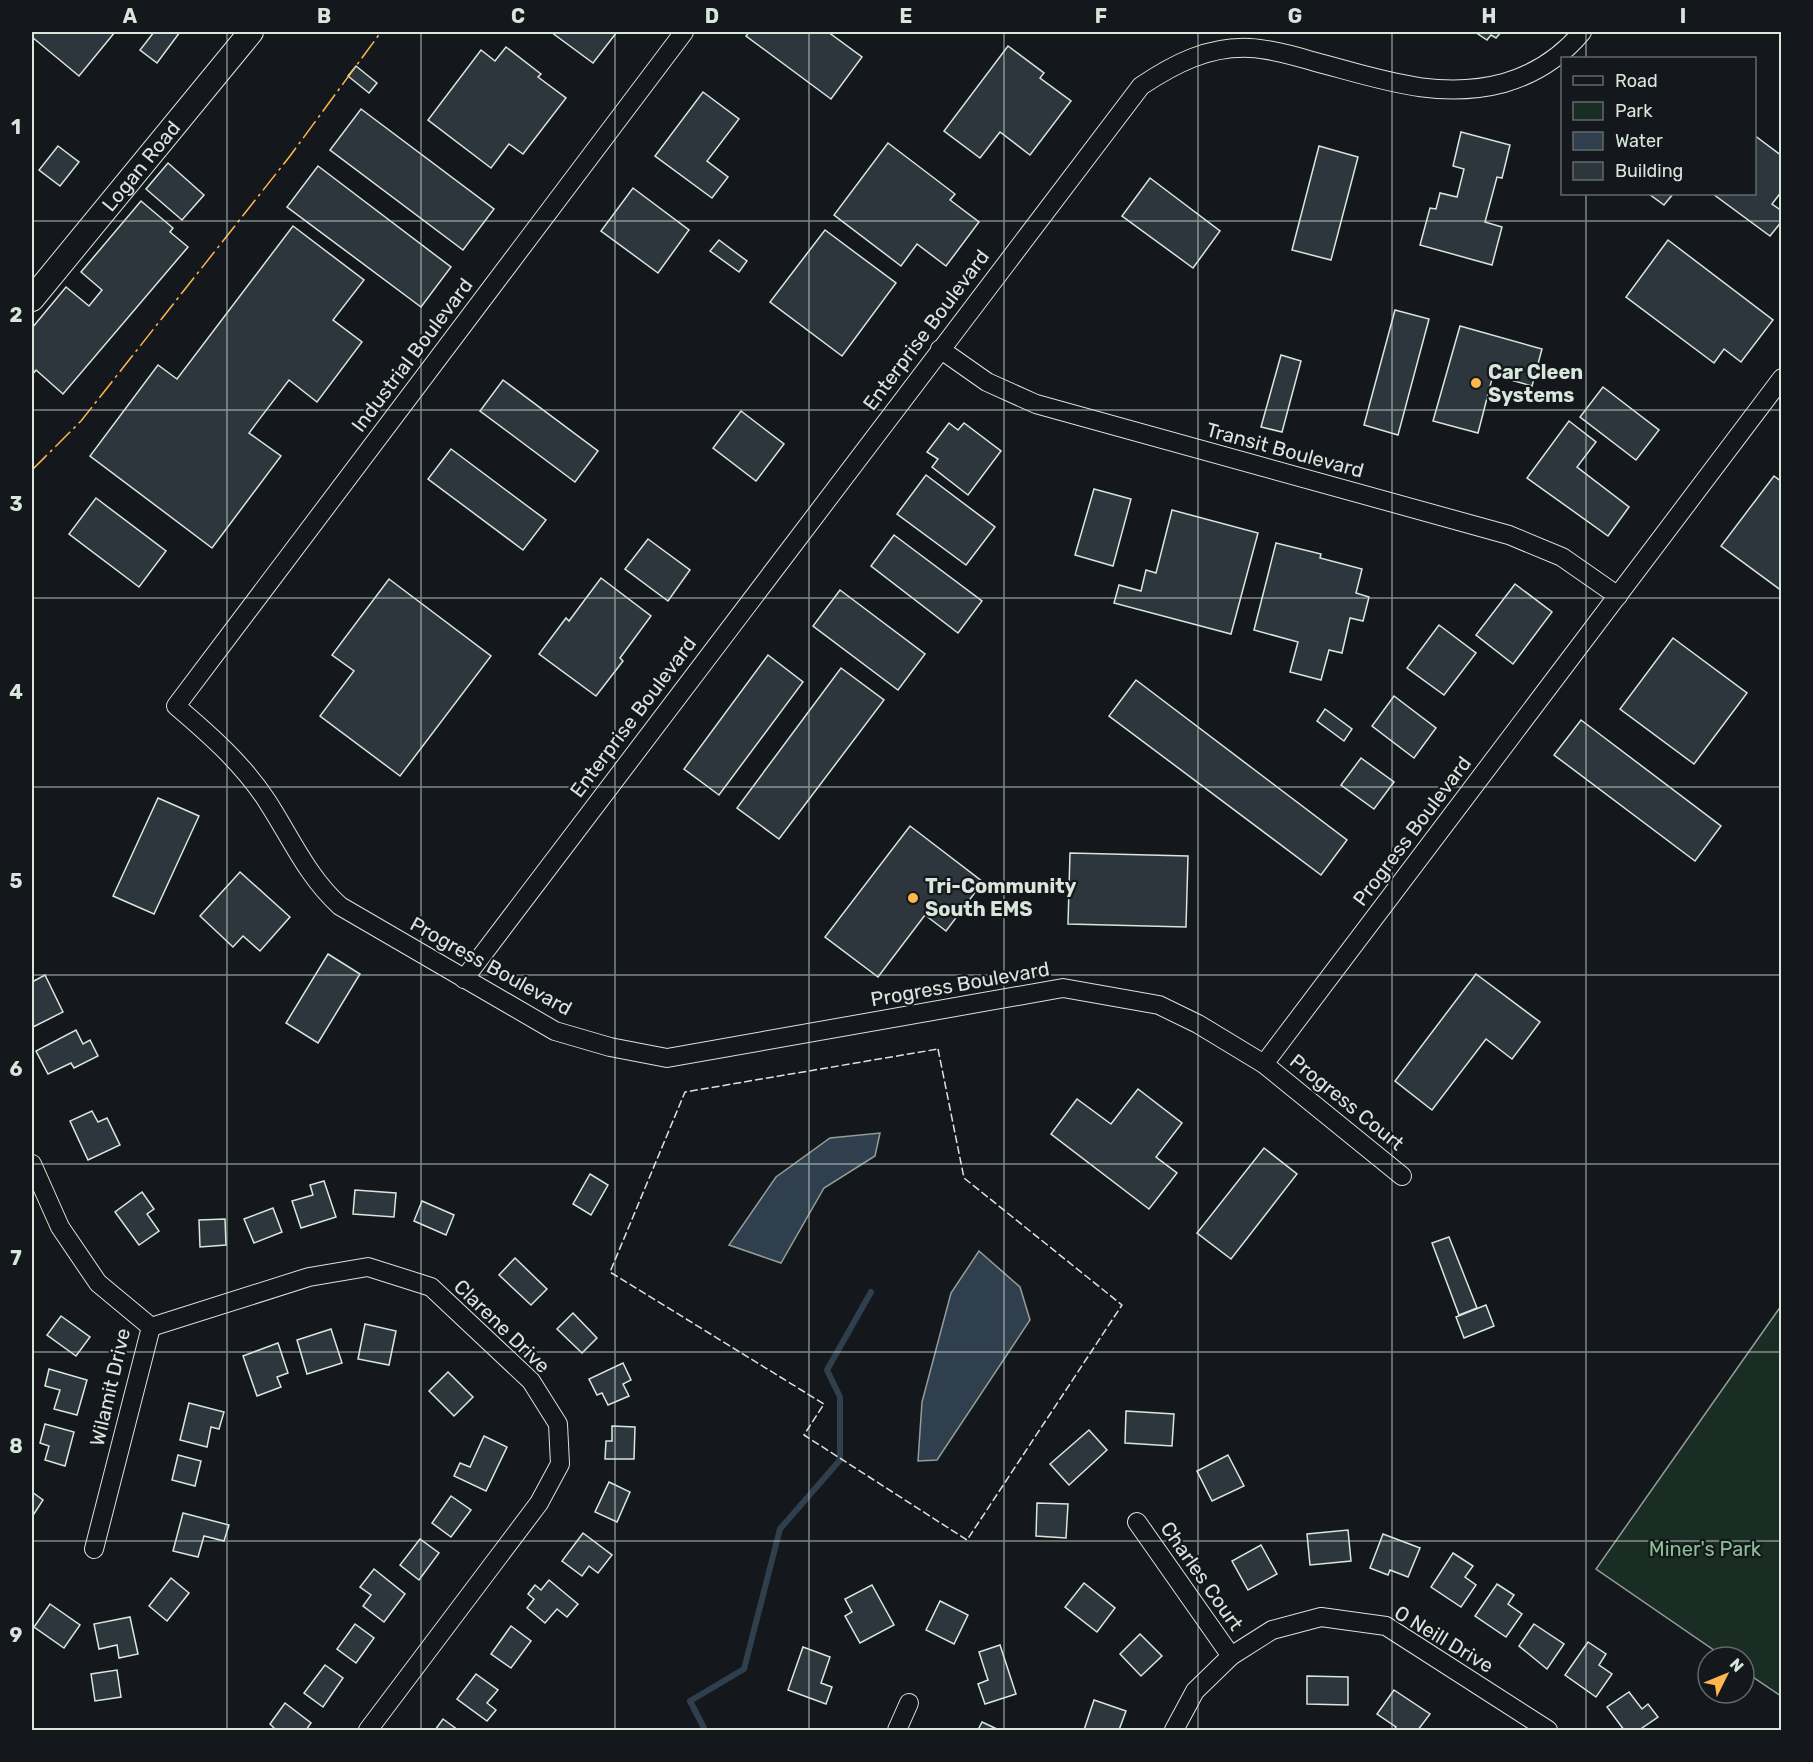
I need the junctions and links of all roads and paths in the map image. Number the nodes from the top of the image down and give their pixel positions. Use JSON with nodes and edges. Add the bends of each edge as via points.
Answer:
{"nodes":[{"id":1,"x":251,"y":32,"type":"edge"},
{"id":2,"x":684,"y":32,"type":"edge"},
{"id":3,"x":1582,"y":32,"type":"edge"},
{"id":4,"x":32,"y":299,"type":"edge"},
{"id":5,"x":940,"y":349,"type":"junction"},
{"id":6,"x":1782,"y":378,"type":"edge"},
{"id":7,"x":1618,"y":596,"type":"junction"},
{"id":8,"x":176,"y":706,"type":"joint"},
{"id":9,"x":464,"y":979,"type":"junction"},
{"id":10,"x":1264,"y":1064,"type":"junction"},
{"id":11,"x":32,"y":1164,"type":"edge"},
{"id":12,"x":1402,"y":1176,"type":"dead end"},
{"id":13,"x":151,"y":1328,"type":"junction"},
{"id":14,"x":1137,"y":1522,"type":"dead end"},
{"id":15,"x":94,"y":1549,"type":"dead end"},
{"id":16,"x":1231,"y":1656,"type":"junction"},
{"id":17,"x":909,"y":1703,"type":"dead end"},
{"id":18,"x":368,"y":1731,"type":"edge"},
{"id":19,"x":897,"y":1731,"type":"edge"},
{"id":20,"x":1174,"y":1731,"type":"edge"},
{"id":21,"x":1548,"y":1731,"type":"edge"}],
"edges":[{"from":1,"to":4,"type":"street","name":"Logan Road"},
{"from":2,"to":8,"type":"street","name":"Industrial Boulevard"},
{"from":3,"to":5,"type":"street","name":"Enterprise Boulevard","via":[[1543,67],[1476,90],[1415,88],[1288,54],[1250,48],[1208,51],[1172,65],[1141,86],[1113,120]]},
{"from":5,"to":7,"type":"street","name":"Transit Boulevard","via":[[987,382],[1036,404],[1509,535],[1562,557]]},
{"from":5,"to":9,"type":"street","name":"Enterprise Boulevard"},
{"from":6,"to":7,"type":"street","name":"Progress Boulevard"},
{"from":7,"to":10,"type":"street","name":"Progress Boulevard"},
{"from":8,"to":9,"type":"street","name":"Progress Boulevard","via":[[233,756],[267,801],[321,888],[340,906]]},
{"from":9,"to":10,"type":"street","name":"Progress Boulevard","via":[[555,1030],[610,1047],[667,1058],[1063,988],[1159,1005]]},
{"from":10,"to":12,"type":"street","name":"Progress Court"},
{"from":11,"to":13,"type":"street","name":"Wilamit Drive","via":[[60,1227],[98,1283]]},
{"from":13,"to":15,"type":"street","name":"Wilamit Drive"},
{"from":13,"to":18,"type":"street","name":"Clarene Drive","via":[[309,1277],[368,1267],[431,1287],[531,1381],[558,1424],[560,1464],[538,1503]]},
{"from":14,"to":16,"type":"street","name":"Charles Court"},
{"from":16,"to":20,"type":"street","name":"O Neill Drive","via":[[1195,1691]]},
{"from":16,"to":21,"type":"street","name":"O Neill Drive","via":[[1272,1630],[1321,1617],[1386,1626]]},
{"from":17,"to":19,"type":"street"}]}
